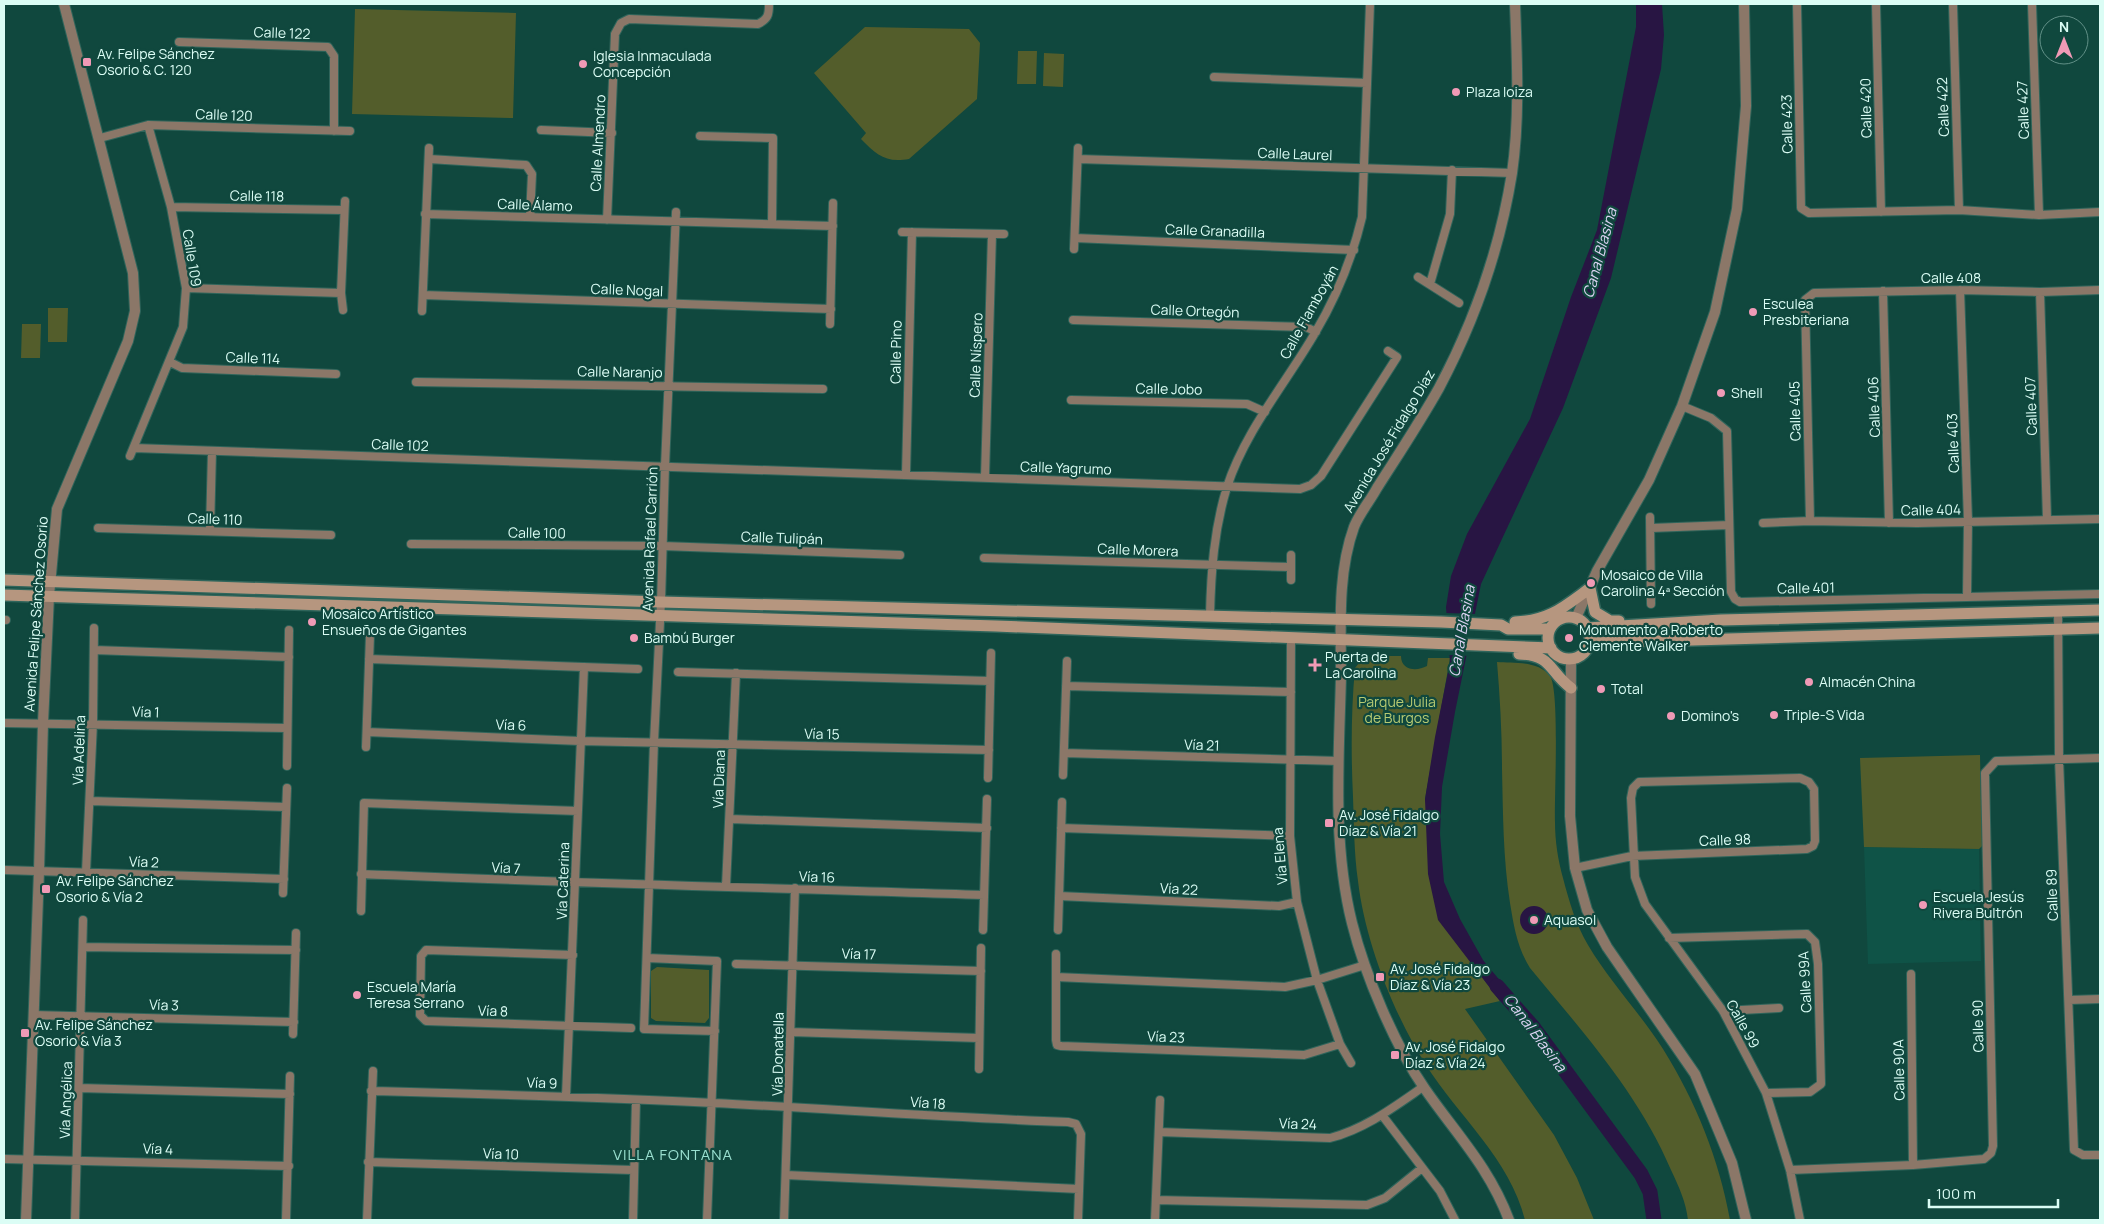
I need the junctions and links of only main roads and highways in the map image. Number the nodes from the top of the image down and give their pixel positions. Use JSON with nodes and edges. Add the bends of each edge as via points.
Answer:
{"nodes":[{"id":1,"x":4,"y":580,"type":"edge"},
{"id":2,"x":4,"y":595,"type":"edge"},
{"id":3,"x":2100,"y":610,"type":"edge"},
{"id":4,"x":1496,"y":625,"type":"junction"},
{"id":5,"x":1652,"y":625,"type":"junction"},
{"id":6,"x":1587,"y":628,"type":"junction"},
{"id":7,"x":2100,"y":628,"type":"edge"},
{"id":8,"x":1550,"y":630,"type":"junction"},
{"id":9,"x":1589,"y":643,"type":"junction"},
{"id":10,"x":1490,"y":648,"type":"junction"},
{"id":11,"x":1551,"y":648,"type":"junction"},
{"id":12,"x":1571,"y":688,"type":"road end"}],
"edges":[{"from":1,"to":4,"type":"main road"},
{"from":2,"to":10,"type":"main road","via":[[1291,637],[1467,644],[1479,650]]},
{"from":3,"to":5,"type":"main road"},
{"from":4,"to":5,"type":"main road","via":[[1550,616],[1590,588],[1593,608],[1603,618],[1615,621],[1642,619]]},
{"from":4,"to":8,"type":"main road","via":[[1508,629]]},
{"from":5,"to":6,"type":"main road"},
{"from":6,"to":8,"type":"main road","via":[[1576,618],[1561,619]]},
{"from":6,"to":9,"type":"main road"},
{"from":7,"to":9,"type":"main road"},
{"from":8,"to":11,"type":"main road","via":[[1548,641]]},
{"from":9,"to":11,"type":"main road","via":[[1584,653],[1571,659],[1559,656]]},
{"from":10,"to":11,"type":"main road"},
{"from":10,"to":12,"type":"main road","via":[[1540,658],[1549,663]]}]}
